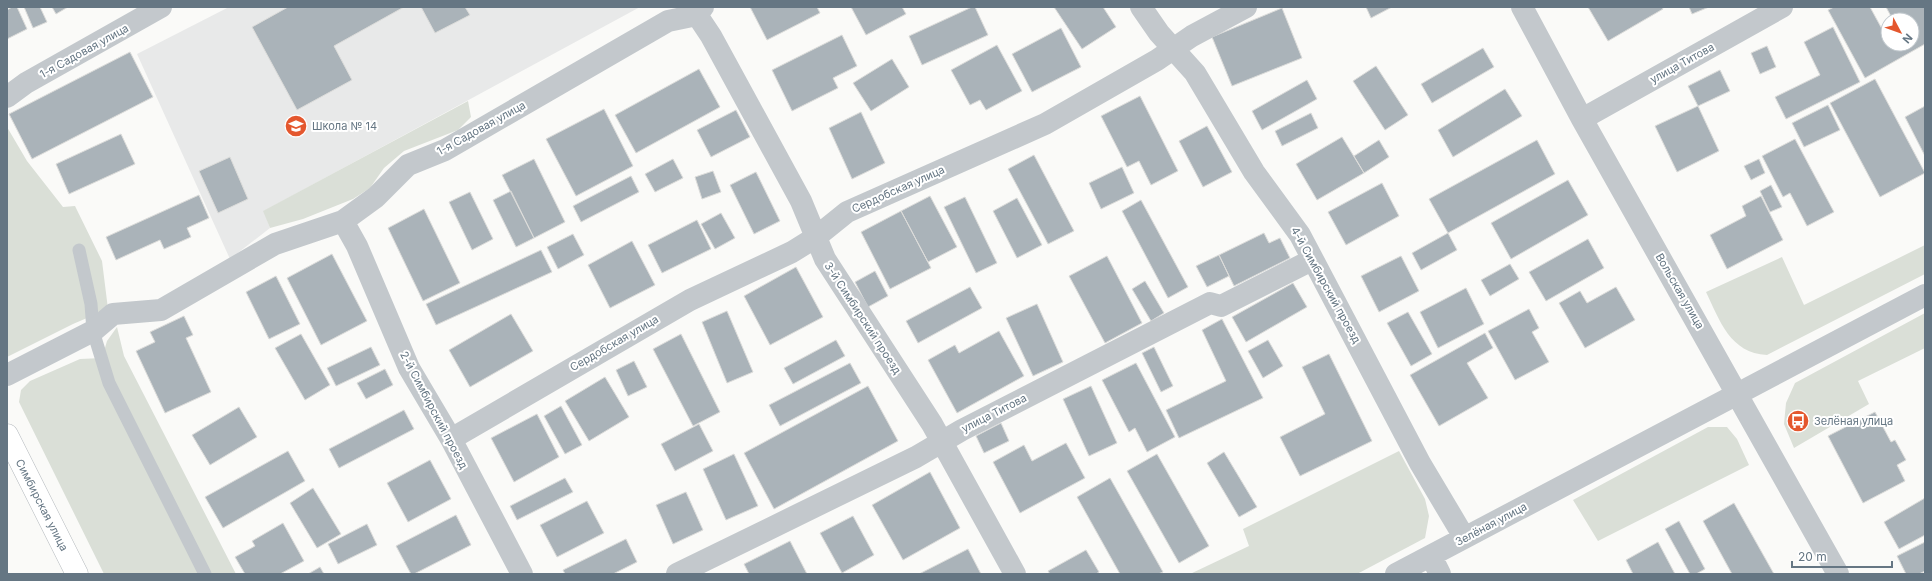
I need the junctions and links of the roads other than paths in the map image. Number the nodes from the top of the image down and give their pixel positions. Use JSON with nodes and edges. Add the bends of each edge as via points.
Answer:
{"nodes":[{"id":1,"x":161,"y":7,"type":"edge"},
{"id":2,"x":1141,"y":7,"type":"edge"},
{"id":3,"x":1246,"y":7,"type":"edge"},
{"id":4,"x":1522,"y":7,"type":"edge"},
{"id":5,"x":1782,"y":7,"type":"edge"},
{"id":6,"x":700,"y":11,"type":"edge"},
{"id":7,"x":1172,"y":48,"type":"junction"},
{"id":8,"x":7,"y":97,"type":"edge"},
{"id":9,"x":1582,"y":119,"type":"junction"},
{"id":10,"x":342,"y":221,"type":"junction"},
{"id":11,"x":816,"y":236,"type":"junction"},
{"id":12,"x":79,"y":250,"type":"dead end"},
{"id":13,"x":1312,"y":260,"type":"junction"},
{"id":14,"x":1925,"y":295,"type":"edge"},
{"id":15,"x":93,"y":331,"type":"junction"},
{"id":16,"x":7,"y":375,"type":"edge"},
{"id":17,"x":1738,"y":393,"type":"junction"},
{"id":18,"x":7,"y":435,"type":"edge"},
{"id":19,"x":451,"y":439,"type":"junction"},
{"id":20,"x":940,"y":441,"type":"junction"},
{"id":21,"x":1464,"y":537,"type":"junction"},
{"id":22,"x":1435,"y":565,"type":"edge"},
{"id":23,"x":77,"y":574,"type":"edge"},
{"id":24,"x":205,"y":574,"type":"edge"},
{"id":25,"x":522,"y":574,"type":"edge"},
{"id":26,"x":677,"y":574,"type":"edge"},
{"id":27,"x":1015,"y":574,"type":"edge"},
{"id":28,"x":1396,"y":574,"type":"edge"},
{"id":29,"x":1838,"y":574,"type":"edge"}],
"edges":[{"from":1,"to":8,"type":"street","name":"1-я Садовая улица","via":[[26,83]]},
{"from":2,"to":7,"type":"street","name":"4-й Симбирский проезд"},
{"from":3,"to":7,"type":"street","name":"Сердобская улица"},
{"from":4,"to":9,"type":"street","name":"Вольская улица"},
{"from":5,"to":9,"type":"street","name":"улица Титова"},
{"from":6,"to":10,"type":"street","name":"1-я Садовая улица","via":[[668,21],[445,150],[408,166],[376,197]]},
{"from":6,"to":11,"type":"street","name":"3-й Симбирский проезд","via":[[710,36],[801,201]]},
{"from":7,"to":11,"type":"street","name":"Сердобская улица","via":[[1157,60],[1045,124],[847,212]]},
{"from":7,"to":13,"type":"street","name":"4-й Симбирский проезд","via":[[1195,72],[1254,172],[1300,235]]},
{"from":9,"to":17,"type":"street","name":"Вольская улица"},
{"from":10,"to":15,"type":"street","name":"1-я Садовая улица","via":[[274,244],[161,310],[113,314]]},
{"from":10,"to":19,"type":"street","name":"2-й Симбирский проезд","via":[[357,246],[409,368]]},
{"from":11,"to":19,"type":"street","name":"Сердобская улица","via":[[792,252],[690,300]]},
{"from":11,"to":20,"type":"street","name":"3-й Симбирский проезд","via":[[825,259],[932,424]]},
{"from":12,"to":15,"type":"lane","via":[[91,304]]},
{"from":13,"to":20,"type":"street","name":"улица Титова","via":[[1222,306],[1210,303]]},
{"from":13,"to":21,"type":"street","name":"4-й Симбирский проезд","via":[[1420,463]]},
{"from":14,"to":17,"type":"street","name":"Зелёная улица"},
{"from":15,"to":16,"type":"street","name":"1-я Садовая улица"},
{"from":15,"to":24,"type":"lane","via":[[109,383]]},
{"from":17,"to":21,"type":"street","name":"Зелёная улица"},
{"from":17,"to":29,"type":"street","name":"Вольская улица"},
{"from":18,"to":23,"type":"main road","name":"Симбирская улица"},
{"from":19,"to":25,"type":"street","name":"2-й Симбирский проезд"},
{"from":20,"to":26,"type":"street","name":"улица Титова","via":[[916,457]]},
{"from":20,"to":27,"type":"street","name":"3-й Симбирский проезд"},
{"from":21,"to":22,"type":"street","name":"Зелёная улица"},
{"from":22,"to":28,"type":"street","name":"Зелёная улица"}]}
